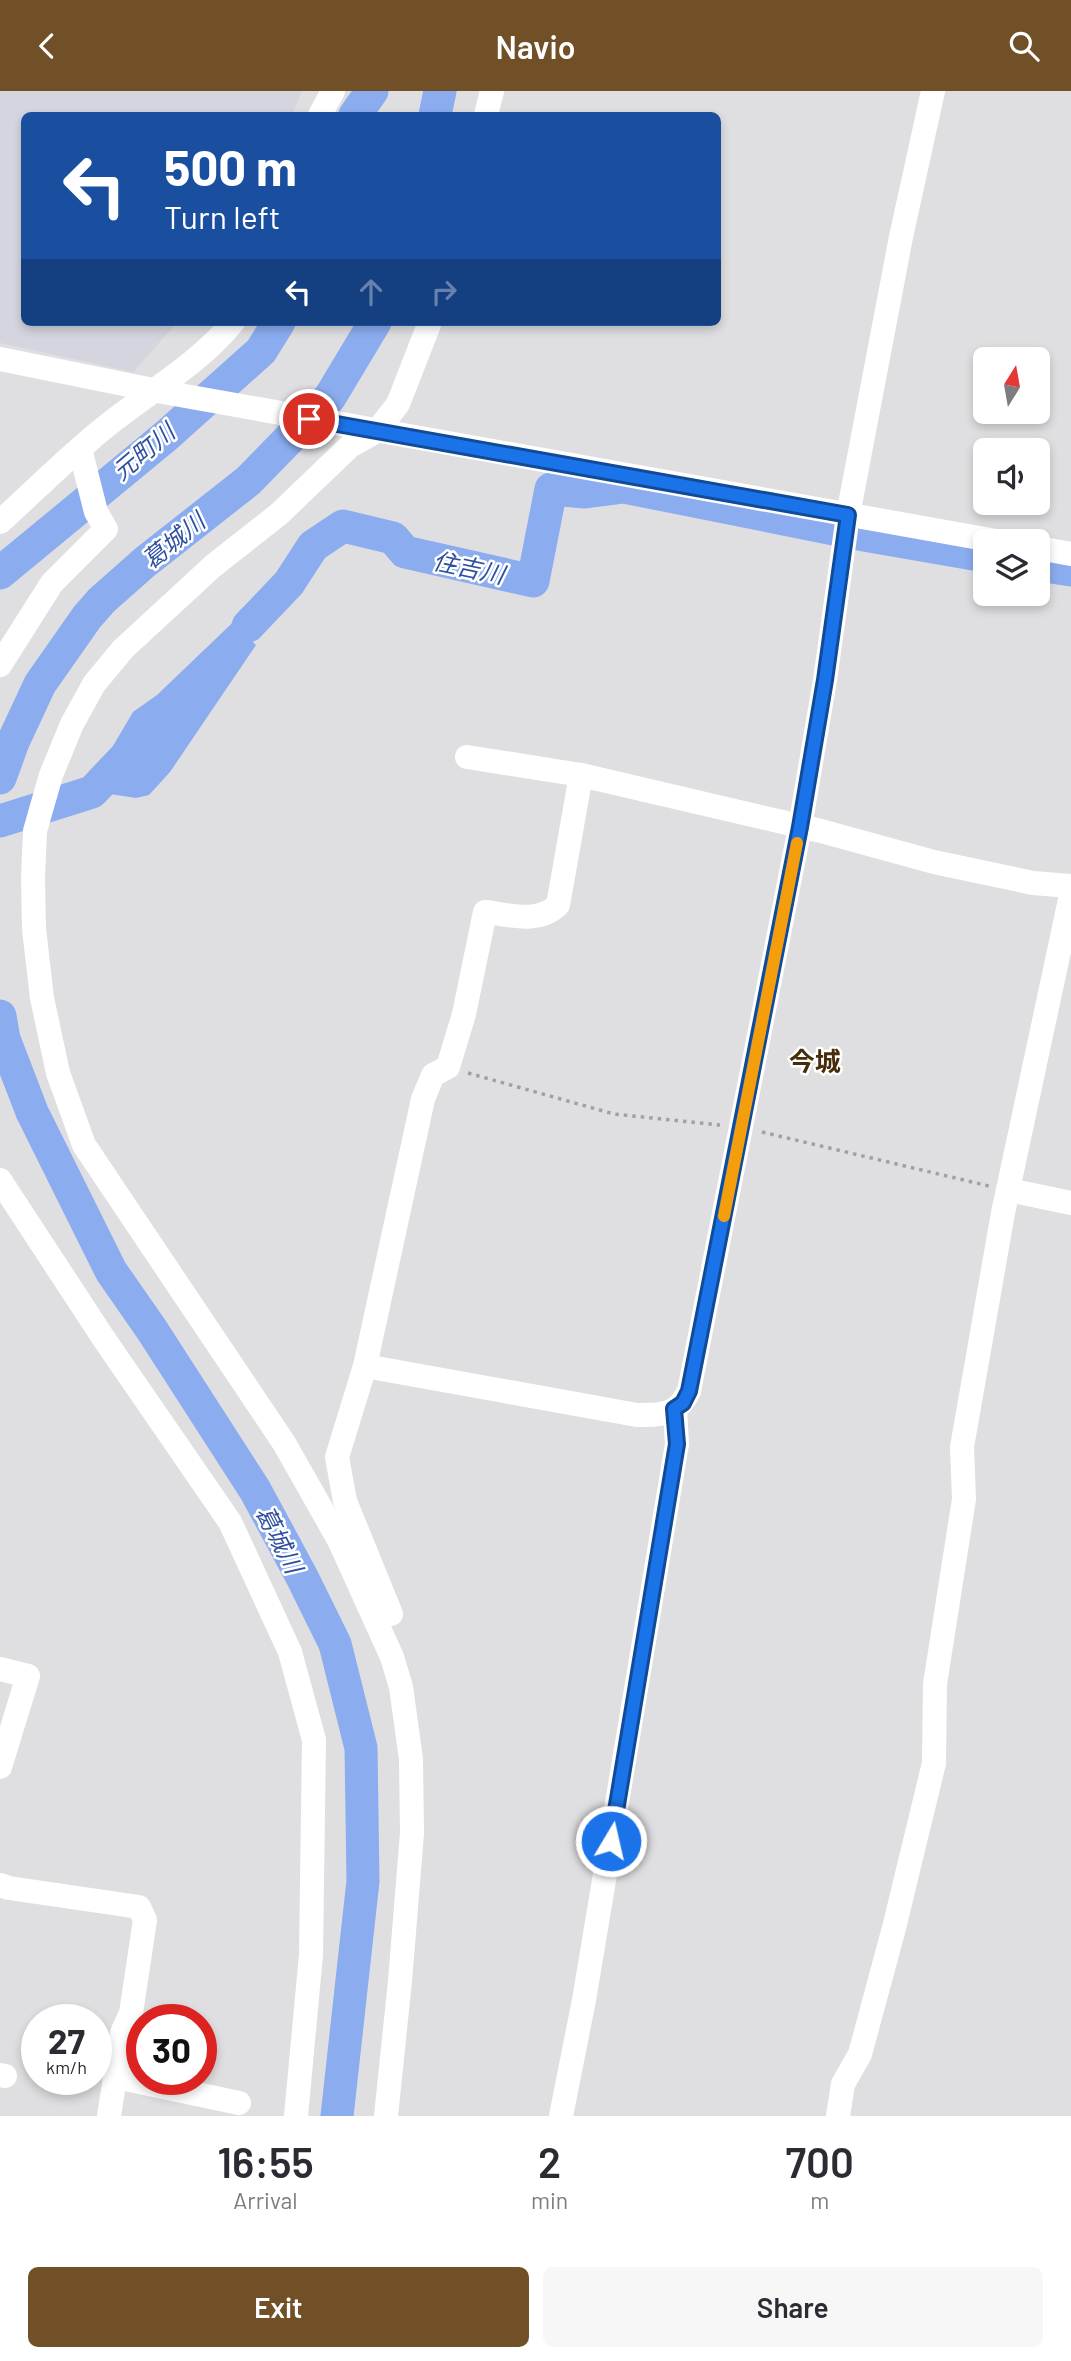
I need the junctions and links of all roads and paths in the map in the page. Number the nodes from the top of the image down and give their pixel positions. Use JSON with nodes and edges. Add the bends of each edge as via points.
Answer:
{"nodes":[{"id":1,"x":333,"y":91,"type":"edge"},
{"id":2,"x":492,"y":91,"type":"edge"},
{"id":3,"x":933,"y":91,"type":"edge"},
{"id":4,"x":322,"y":112,"type":"edge"},
{"id":5,"x":487,"y":112,"type":"edge"},
{"id":6,"x":230,"y":326,"type":"edge"},
{"id":7,"x":428,"y":326,"type":"edge"},
{"id":8,"x":0,"y":359,"type":"edge"},
{"id":9,"x":159,"y":392,"type":"junction"},
{"id":10,"x":367,"y":429,"type":"junction"},
{"id":11,"x":83,"y":460,"type":"junction"},
{"id":12,"x":0,"y":522,"type":"edge"},
{"id":13,"x":848,"y":525,"type":"junction"},
{"id":14,"x":973,"y":539,"type":"edge"},
{"id":15,"x":1050,"y":550,"type":"edge"},
{"id":16,"x":1071,"y":554,"type":"edge"},
{"id":17,"x":0,"y":665,"type":"edge"},
{"id":18,"x":467,"y":757,"type":"dead end"},
{"id":19,"x":580,"y":775,"type":"junction"},
{"id":20,"x":800,"y":827,"type":"junction"},
{"id":21,"x":1071,"y":886,"type":"edge"},
{"id":22,"x":1071,"y":895,"type":"edge"},
{"id":23,"x":448,"y":1067,"type":"junction"},
{"id":24,"x":741,"y":1128,"type":"junction"},
{"id":25,"x":0,"y":1180,"type":"edge"},
{"id":26,"x":1009,"y":1190,"type":"junction"},
{"id":27,"x":1071,"y":1203,"type":"edge"},
{"id":28,"x":365,"y":1366,"type":"junction"},
{"id":29,"x":674,"y":1409,"type":"junction"},
{"id":30,"x":392,"y":1657,"type":"junction"},
{"id":31,"x":0,"y":1669,"type":"edge"},
{"id":32,"x":0,"y":1767,"type":"edge"},
{"id":33,"x":0,"y":1885,"type":"edge"},
{"id":34,"x":116,"y":2077,"type":"junction"},
{"id":35,"x":126,"y":2078,"type":"edge"},
{"id":36,"x":217,"y":2095,"type":"edge"},
{"id":37,"x":239,"y":2103,"type":"dead end"},
{"id":38,"x":108,"y":2116,"type":"edge"},
{"id":39,"x":296,"y":2116,"type":"edge"},
{"id":40,"x":386,"y":2116,"type":"edge"},
{"id":41,"x":562,"y":2116,"type":"edge"},
{"id":42,"x":838,"y":2116,"type":"edge"}],
"edges":[{"from":1,"to":4,"type":"street"},
{"from":2,"to":5,"type":"street"},
{"from":3,"to":13,"type":"street"},
{"from":6,"to":9,"type":"street"},
{"from":7,"to":10,"type":"street","via":[[398,404]]},
{"from":8,"to":9,"type":"street"},
{"from":9,"to":10,"type":"street"},
{"from":9,"to":11,"type":"street","via":[[92,437]]},
{"from":10,"to":13,"type":"street"},
{"from":10,"to":30,"type":"street","via":[[279,514],[213,566],[123,649],[94,684],[51,775],[35,831],[34,929],[58,1073],[85,1145],[284,1443],[339,1540]]},
{"from":11,"to":12,"type":"street"},
{"from":11,"to":17,"type":"street","via":[[96,512],[106,529],[52,583]]},
{"from":13,"to":14,"type":"street"},
{"from":13,"to":20,"type":"street"},
{"from":15,"to":16,"type":"street"},
{"from":18,"to":19,"type":"street"},
{"from":19,"to":20,"type":"street"},
{"from":19,"to":23,"type":"street","via":[[558,905],[535,917],[485,912]]},
{"from":20,"to":21,"type":"street","via":[[934,862],[1033,883]]},
{"from":20,"to":24,"type":"street"},
{"from":22,"to":26,"type":"street"},
{"from":23,"to":24,"type":"path","via":[[614,1114]]},
{"from":23,"to":28,"type":"street","via":[[432,1075],[423,1099]]},
{"from":24,"to":26,"type":"path"},
{"from":24,"to":29,"type":"street","via":[[689,1391]]},
{"from":25,"to":39,"type":"street","via":[[230,1523],[290,1652],[314,1740],[311,1955]]},
{"from":26,"to":27,"type":"street"},
{"from":26,"to":42,"type":"street","via":[[962,1447],[964,1499],[935,1684],[934,1763],[860,2054],[843,2084]]},
{"from":28,"to":29,"type":"street","via":[[637,1416],[662,1415]]},
{"from":28,"to":30,"type":"street","via":[[337,1457],[345,1501],[393,1621]]},
{"from":29,"to":41,"type":"street","via":[[677,1444]]},
{"from":30,"to":40,"type":"street","via":[[411,1759],[412,1833]]},
{"from":31,"to":32,"type":"street","via":[[28,1676]]},
{"from":33,"to":34,"type":"street","via":[[139,1907],[145,1920]]},
{"from":34,"to":35,"type":"street"},
{"from":34,"to":38,"type":"street"},
{"from":36,"to":37,"type":"street"}]}
